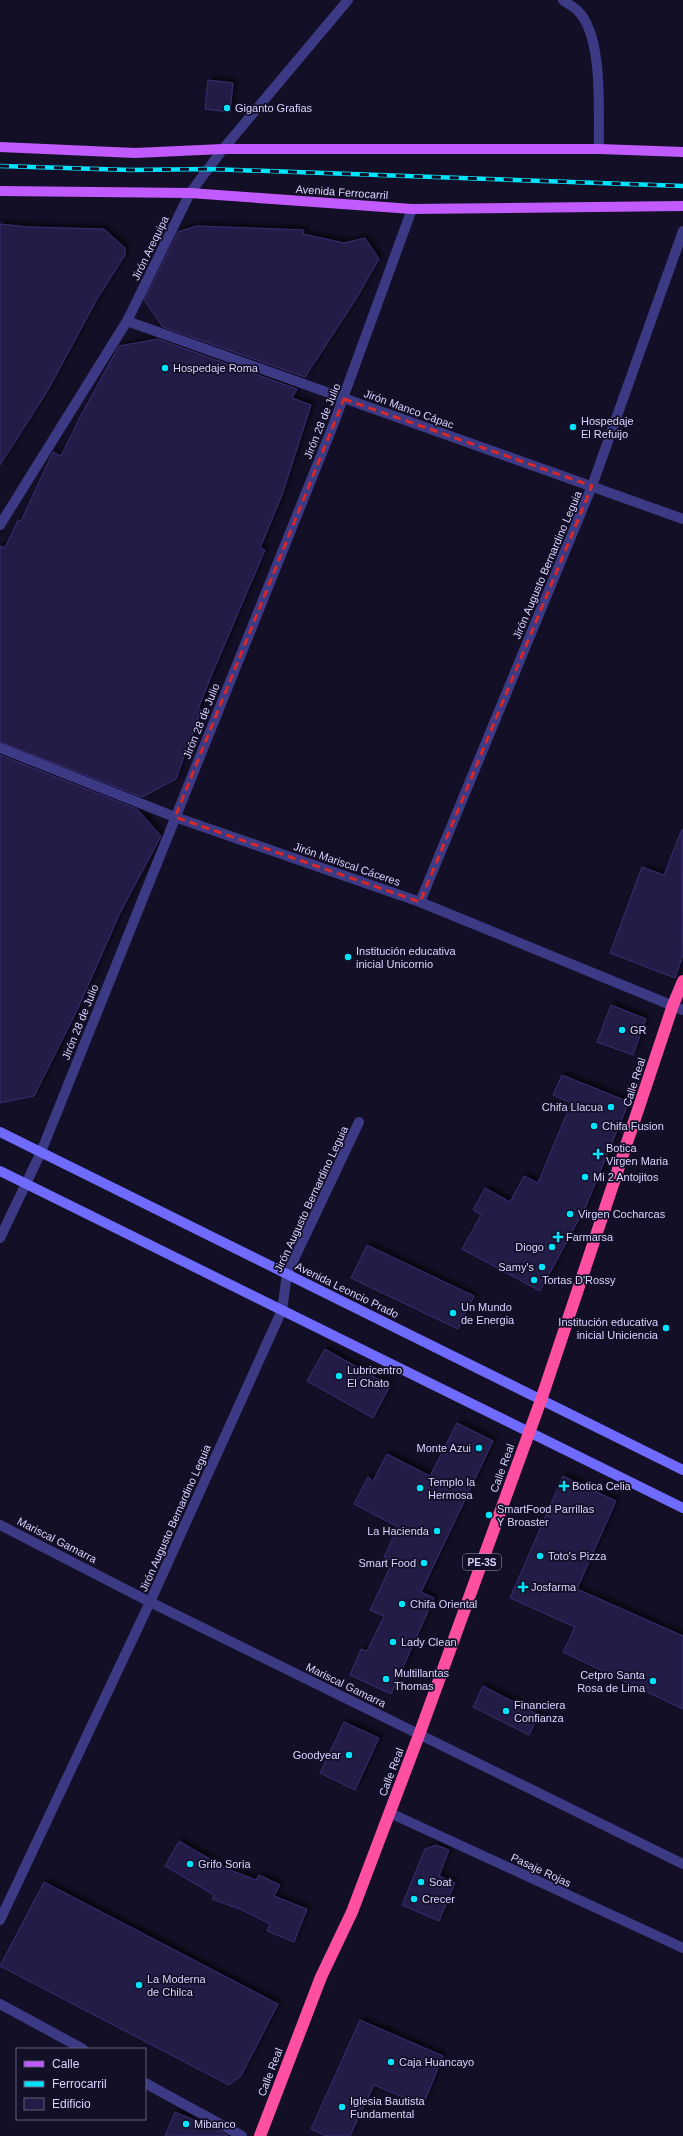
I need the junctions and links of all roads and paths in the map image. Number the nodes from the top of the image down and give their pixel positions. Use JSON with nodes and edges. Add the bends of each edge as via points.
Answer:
{"nodes":[{"id":1,"x":348,"y":0,"type":"edge"},
{"id":2,"x":564,"y":0,"type":"edge"},
{"id":3,"x":0,"y":147,"type":"edge"},
{"id":4,"x":223,"y":149,"type":"junction"},
{"id":5,"x":599,"y":149,"type":"junction"},
{"id":6,"x":683,"y":152,"type":"edge"},
{"id":7,"x":0,"y":191,"type":"edge"},
{"id":8,"x":190,"y":193,"type":"junction"},
{"id":9,"x":683,"y":206,"type":"edge"},
{"id":10,"x":412,"y":209,"type":"junction"},
{"id":11,"x":683,"y":231,"type":"edge"},
{"id":12,"x":127,"y":321,"type":"junction"},
{"id":13,"x":344,"y":398,"type":"junction"},
{"id":14,"x":592,"y":486,"type":"junction"},
{"id":15,"x":683,"y":519,"type":"edge"},
{"id":16,"x":0,"y":525,"type":"edge"},
{"id":17,"x":0,"y":748,"type":"edge"},
{"id":18,"x":175,"y":817,"type":"junction"},
{"id":19,"x":420,"y":902,"type":"junction"},
{"id":20,"x":683,"y":981,"type":"edge"},
{"id":21,"x":678,"y":1008,"type":"edge"},
{"id":22,"x":359,"y":1122,"type":"dead end"},
{"id":23,"x":0,"y":1132,"type":"edge"},
{"id":24,"x":41,"y":1152,"type":"junction"},
{"id":25,"x":0,"y":1171,"type":"edge"},
{"id":26,"x":26,"y":1184,"type":"junction"},
{"id":27,"x":0,"y":1238,"type":"edge"},
{"id":28,"x":287,"y":1274,"type":"junction"},
{"id":29,"x":282,"y":1310,"type":"junction"},
{"id":30,"x":541,"y":1400,"type":"junction"},
{"id":31,"x":529,"y":1431,"type":"junction"},
{"id":32,"x":683,"y":1470,"type":"edge"},
{"id":33,"x":683,"y":1508,"type":"edge"},
{"id":34,"x":0,"y":1525,"type":"edge"},
{"id":35,"x":150,"y":1602,"type":"junction"},
{"id":36,"x":419,"y":1735,"type":"junction"},
{"id":37,"x":390,"y":1813,"type":"junction"},
{"id":38,"x":683,"y":1864,"type":"edge"},
{"id":39,"x":0,"y":1920,"type":"edge"},
{"id":40,"x":683,"y":1948,"type":"edge"},
{"id":41,"x":0,"y":2004,"type":"edge"},
{"id":42,"x":81,"y":2048,"type":"edge"},
{"id":43,"x":146,"y":2084,"type":"edge"},
{"id":44,"x":242,"y":2136,"type":"edge"},
{"id":45,"x":260,"y":2136,"type":"edge"}],
"edges":[{"from":1,"to":4,"type":"street","name":"Jirón Arequipa"},
{"from":2,"to":5,"type":"street","via":[[579,12],[591,33],[597,58]]},
{"from":3,"to":4,"type":"main road","via":[[135,153]]},
{"from":4,"to":5,"type":"main road"},
{"from":4,"to":8,"type":"street","name":"Jirón Arequipa"},
{"from":5,"to":6,"type":"main road"},
{"from":7,"to":8,"type":"main road","name":"Avenida Ferrocarril"},
{"from":8,"to":10,"type":"main road","name":"Avenida Ferrocarril"},
{"from":8,"to":12,"type":"street","name":"Jirón Arequipa"},
{"from":9,"to":10,"type":"main road","name":"Avenida Ferrocarril"},
{"from":10,"to":13,"type":"street","name":"Jirón 28 de Julio"},
{"from":11,"to":14,"type":"street","name":"Jirón Augusto Bernardino Leguia"},
{"from":12,"to":13,"type":"street","name":"Jirón Manco Cápac"},
{"from":12,"to":16,"type":"street","name":"Jirón Arequipa"},
{"from":13,"to":14,"type":"street","name":"Jirón Manco Cápac"},
{"from":13,"to":18,"type":"street","name":"Jirón 28 de Julio"},
{"from":14,"to":15,"type":"street","name":"Jirón Manco Cápac"},
{"from":14,"to":19,"type":"street","name":"Jirón Augusto Bernardino Leguia"},
{"from":17,"to":18,"type":"street","name":"Jirón Mariscal Cáceres"},
{"from":18,"to":19,"type":"street","name":"Jirón Mariscal Cáceres"},
{"from":18,"to":24,"type":"street","name":"Jirón 28 de Julio"},
{"from":19,"to":21,"type":"street","name":"Jirón Mariscal Cáceres"},
{"from":20,"to":21,"type":"highway","name":"Calle Real","number":"PE-3S"},
{"from":21,"to":30,"type":"highway","name":"Calle Real","number":"PE-3S"},
{"from":22,"to":28,"type":"street","name":"Jirón Augusto Bernardino Leguia"},
{"from":23,"to":24,"type":"street","name":"Avenida Leoncio Prado"},
{"from":24,"to":26,"type":"street","name":"Jirón 28 de Julio"},
{"from":24,"to":28,"type":"street","name":"Avenida Leoncio Prado"},
{"from":25,"to":26,"type":"street"},
{"from":26,"to":27,"type":"street","name":"Jirón 28 de Julio"},
{"from":26,"to":29,"type":"street"},
{"from":28,"to":29,"type":"street","name":"Jirón Augusto Bernardino Leguia"},
{"from":28,"to":30,"type":"street","name":"Avenida Leoncio Prado"},
{"from":29,"to":31,"type":"street"},
{"from":29,"to":35,"type":"street","name":"Jirón Augusto Bernardino Leguia"},
{"from":30,"to":31,"type":"highway","name":"Calle Real","number":"PE-3S"},
{"from":30,"to":32,"type":"street","name":"Avenida Leoncio Prado"},
{"from":31,"to":33,"type":"street"},
{"from":31,"to":36,"type":"highway","name":"Calle Real","number":"PE-3S"},
{"from":34,"to":35,"type":"street","name":"Mariscal Gamarra"},
{"from":35,"to":36,"type":"street","name":"Mariscal Gamarra"},
{"from":35,"to":39,"type":"street","name":"Jirón Augusto Bernardino Leguia"},
{"from":36,"to":37,"type":"highway","name":"Calle Real","number":"PE-3S"},
{"from":36,"to":38,"type":"street","name":"Mariscal Gamarra"},
{"from":37,"to":40,"type":"street","name":"Pasaje Rojas"},
{"from":37,"to":45,"type":"highway","name":"Calle Real","number":"PE-3S","via":[[352,1912],[321,1977]]},
{"from":41,"to":42,"type":"street"},
{"from":43,"to":44,"type":"street"}]}
